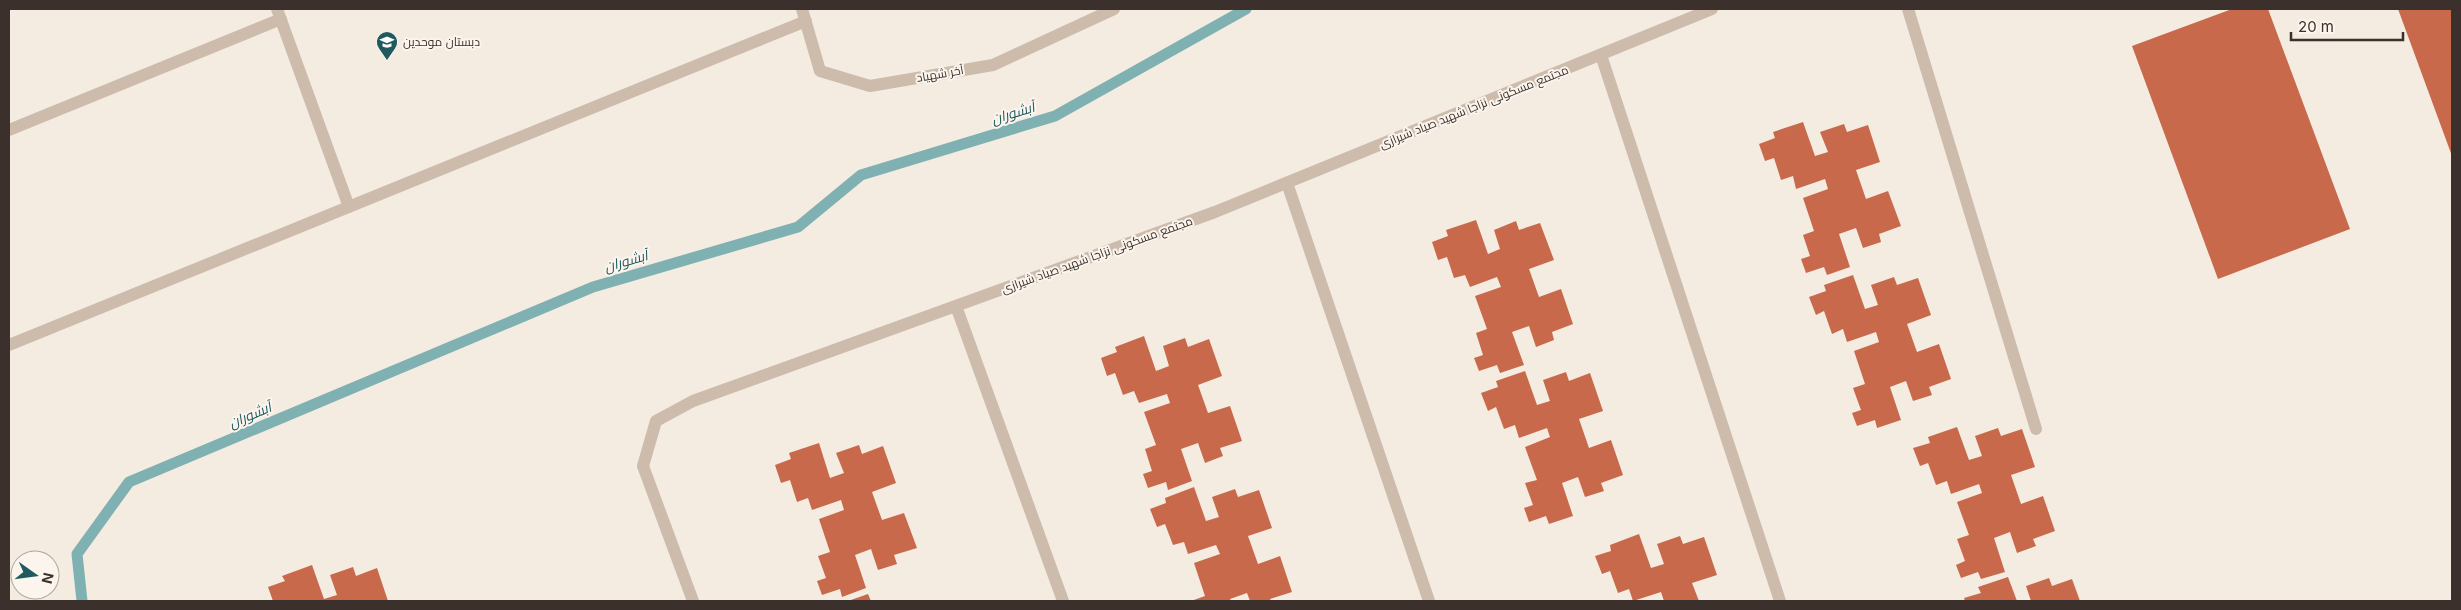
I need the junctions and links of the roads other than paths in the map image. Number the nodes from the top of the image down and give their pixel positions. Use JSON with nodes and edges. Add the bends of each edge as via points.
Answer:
{"nodes":[{"id":1,"x":1114,"y":9,"type":"edge"},
{"id":2,"x":1712,"y":9,"type":"edge"},
{"id":3,"x":1908,"y":9,"type":"edge"},
{"id":4,"x":279,"y":14,"type":"edge"},
{"id":5,"x":804,"y":15,"type":"edge"},
{"id":6,"x":1601,"y":55,"type":"junction"},
{"id":7,"x":9,"y":130,"type":"edge"},
{"id":8,"x":1287,"y":183,"type":"junction"},
{"id":9,"x":349,"y":207,"type":"junction"},
{"id":10,"x":956,"y":306,"type":"junction"},
{"id":11,"x":9,"y":345,"type":"edge"},
{"id":12,"x":2036,"y":429,"type":"dead end"},
{"id":13,"x":692,"y":601,"type":"edge"},
{"id":14,"x":1063,"y":601,"type":"edge"},
{"id":15,"x":1429,"y":601,"type":"edge"},
{"id":16,"x":1780,"y":601,"type":"edge"}],
"edges":[{"from":1,"to":5,"type":"street","name":"آخر شهیاد","via":[[993,65],[870,86],[820,71]]},
{"from":2,"to":6,"type":"street","name":"مجتمع مسکونی نزاجا شهید صیاد شیرازی"},
{"from":3,"to":12,"type":"street"},
{"from":4,"to":7,"type":"street"},
{"from":4,"to":9,"type":"street"},
{"from":5,"to":9,"type":"street"},
{"from":6,"to":8,"type":"street","name":"مجتمع مسکونی نزاجا شهید صیاد شیرازی"},
{"from":6,"to":16,"type":"street"},
{"from":8,"to":10,"type":"street","name":"مجتمع مسکونی نزاجا شهید صیاد شیرازی"},
{"from":8,"to":15,"type":"street"},
{"from":9,"to":11,"type":"street"},
{"from":10,"to":13,"type":"street","name":"مجتمع مسکونی نزاجا شهید صیاد شیرازی","via":[[693,402],[656,421],[643,466]]},
{"from":10,"to":14,"type":"street"}]}
